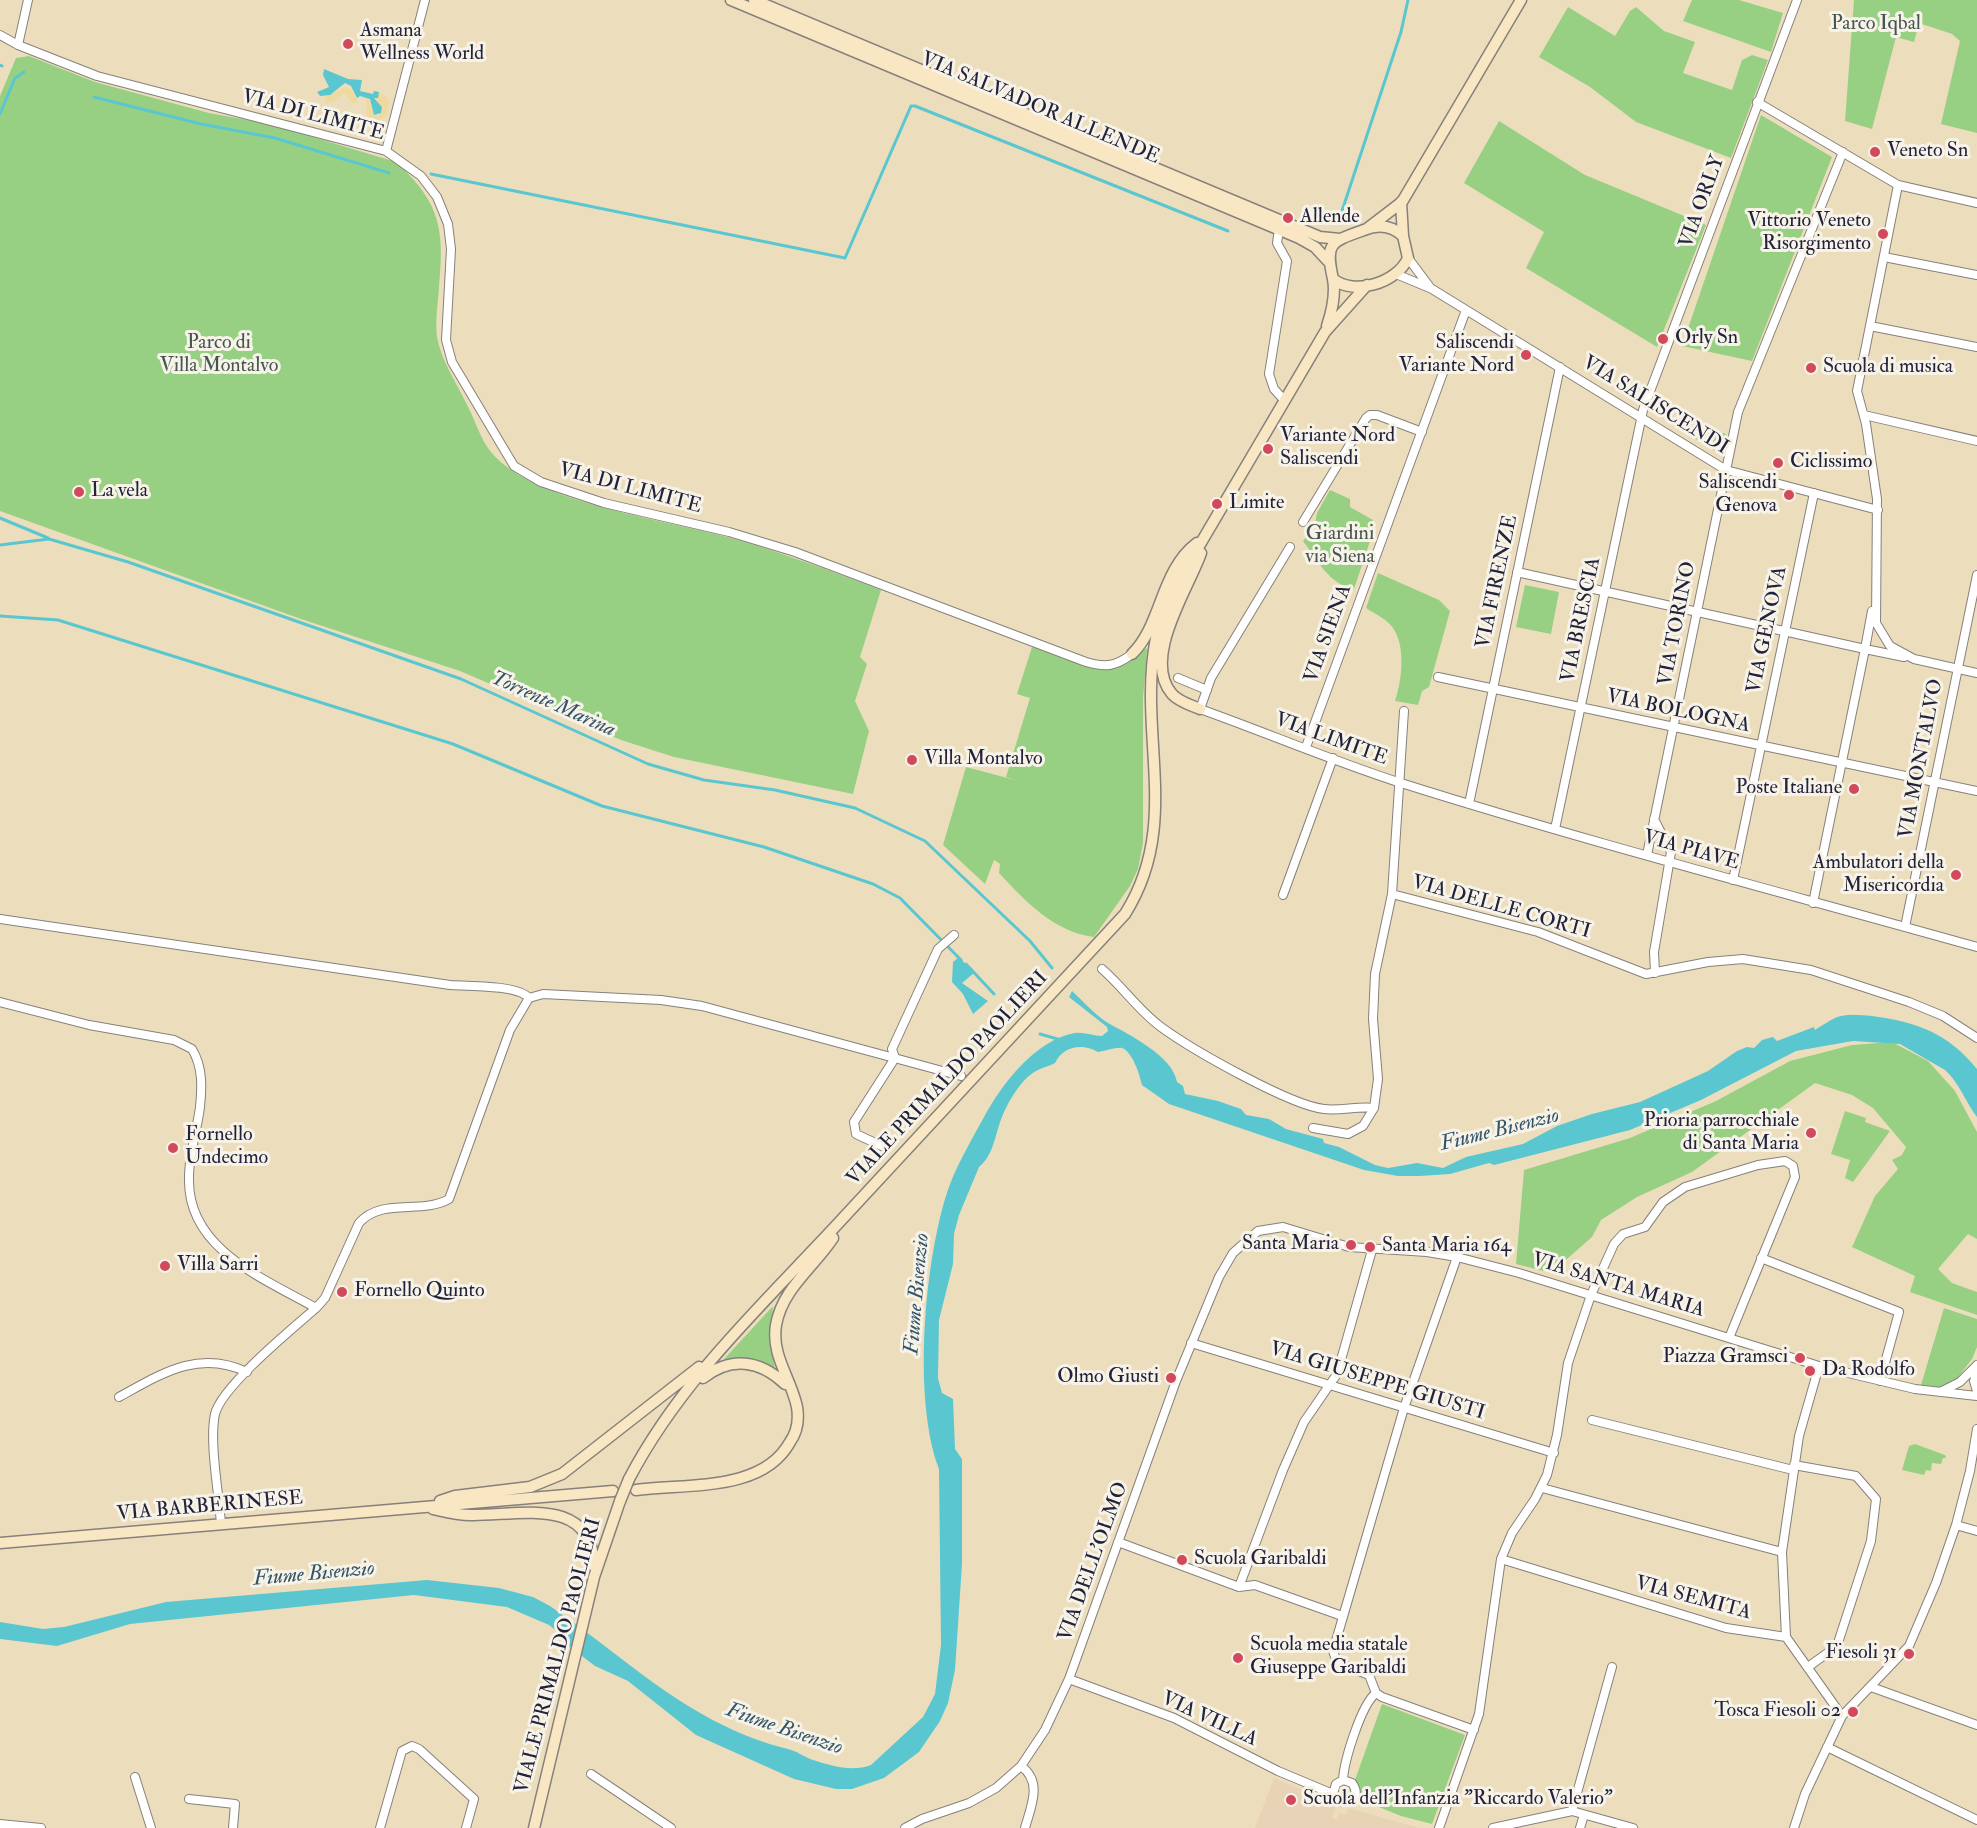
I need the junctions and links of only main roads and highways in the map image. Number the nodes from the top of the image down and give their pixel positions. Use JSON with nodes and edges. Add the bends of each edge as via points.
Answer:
{"nodes":[{"id":1,"x":731,"y":0,"type":"edge"},
{"id":2,"x":754,"y":0,"type":"edge"},
{"id":3,"x":1521,"y":0,"type":"edge"},
{"id":4,"x":1401,"y":202,"type":"junction"},
{"id":5,"x":1368,"y":228,"type":"junction"},
{"id":6,"x":1403,"y":236,"type":"junction"},
{"id":7,"x":1340,"y":239,"type":"junction"},
{"id":8,"x":1328,"y":261,"type":"junction"},
{"id":9,"x":1333,"y":279,"type":"junction"},
{"id":10,"x":1367,"y":285,"type":"junction"},
{"id":11,"x":1325,"y":332,"type":"junction"},
{"id":12,"x":1204,"y":538,"type":"junction"},
{"id":13,"x":1132,"y":654,"type":"road end"},
{"id":14,"x":1200,"y":709,"type":"road end"},
{"id":15,"x":849,"y":1212,"type":"junction"},
{"id":16,"x":720,"y":1350,"type":"junction"},
{"id":17,"x":789,"y":1387,"type":"junction"},
{"id":18,"x":682,"y":1395,"type":"junction"},
{"id":19,"x":636,"y":1490,"type":"dead end"},
{"id":20,"x":613,"y":1491,"type":"dead end"},
{"id":21,"x":424,"y":1507,"type":"junction"},
{"id":22,"x":0,"y":1543,"type":"edge"},
{"id":23,"x":593,"y":1582,"type":"junction"},
{"id":24,"x":534,"y":1828,"type":"edge"}],
"edges":[{"from":1,"to":8,"type":"main road","name":"VIA SALVADOR ALLENDE","via":[[1279,229],[1315,247]]},
{"from":2,"to":7,"type":"main road","name":"VIA SALVADOR ALLENDE","via":[[1312,234]]},
{"from":3,"to":4,"type":"main road"},
{"from":4,"to":5,"type":"main road"},
{"from":4,"to":6,"type":"main road"},
{"from":5,"to":6,"type":"main road","via":[[1385,226]]},
{"from":5,"to":7,"type":"main road"},
{"from":6,"to":10,"type":"main road","name":"VIALE PRIMALDO PAOLIERI","via":[[1408,258],[1396,274]]},
{"from":7,"to":8,"type":"main road","via":[[1331,249]]},
{"from":8,"to":9,"type":"main road","name":"VIALE PRIMALDO PAOLIERI"},
{"from":9,"to":10,"type":"main road","name":"VIALE PRIMALDO PAOLIERI","via":[[1347,287]]},
{"from":9,"to":11,"type":"main road","name":"VIALE PRIMALDO PAOLIERI","via":[[1332,308]]},
{"from":10,"to":11,"type":"main road","name":"VIALE PRIMALDO PAOLIERI"},
{"from":11,"to":12,"type":"main road","name":"VIALE PRIMALDO PAOLIERI"},
{"from":12,"to":13,"type":"main road","via":[[1184,556],[1162,592],[1145,638]]},
{"from":12,"to":14,"type":"main road","via":[[1169,625],[1163,666],[1172,694]]},
{"from":12,"to":15,"type":"main road","name":"VIALE PRIMALDO PAOLIERI","via":[[1172,594],[1156,638],[1152,685],[1155,840],[1143,881],[1125,915]]},
{"from":15,"to":16,"type":"main road","name":"VIALE PRIMALDO PAOLIERI"},
{"from":15,"to":17,"type":"main road","via":[[789,1294],[778,1317],[777,1357]]},
{"from":16,"to":18,"type":"main road","name":"VIALE PRIMALDO PAOLIERI"},
{"from":16,"to":21,"type":"main road","via":[[562,1474],[530,1487],[455,1496]]},
{"from":17,"to":18,"type":"main road","via":[[761,1367],[736,1363],[714,1369]]},
{"from":17,"to":19,"type":"main road","via":[[797,1425],[789,1446],[772,1463],[731,1481]]},
{"from":18,"to":23,"type":"main road","name":"VIALE PRIMALDO PAOLIERI","bridge":true,"via":[[657,1429],[629,1479]]},
{"from":20,"to":21,"type":"main road"},
{"from":21,"to":22,"type":"main road","name":"VIA BARBERINESE"},
{"from":21,"to":23,"type":"main road","via":[[457,1515],[539,1512],[566,1518],[582,1529],[590,1541],[594,1553]]},
{"from":23,"to":24,"type":"main road","name":"VIALE PRIMALDO PAOLIERI"}]}
